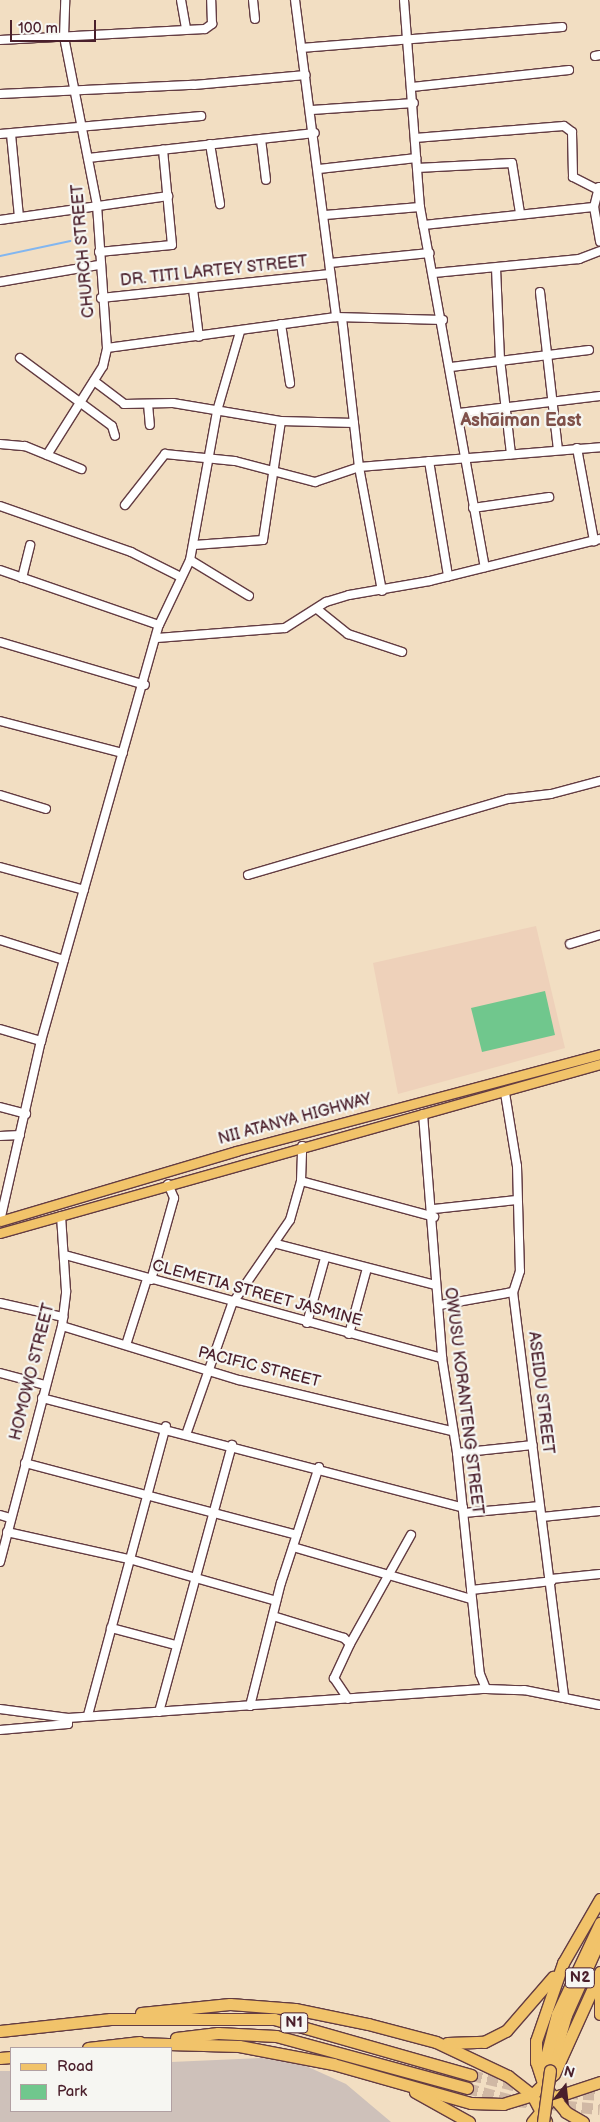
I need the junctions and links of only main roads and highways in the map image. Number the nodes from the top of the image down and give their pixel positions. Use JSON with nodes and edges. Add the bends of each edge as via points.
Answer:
{"nodes":[{"id":1,"x":600,"y":1054,"type":"edge"},
{"id":2,"x":600,"y":1064,"type":"edge"},
{"id":3,"x":433,"y":1099,"type":"junction"},
{"id":4,"x":435,"y":1111,"type":"junction"},
{"id":5,"x":236,"y":1151,"type":"junction"},
{"id":6,"x":239,"y":1163,"type":"junction"},
{"id":7,"x":0,"y":1221,"type":"edge"},
{"id":8,"x":0,"y":1233,"type":"edge"},
{"id":9,"x":600,"y":1899,"type":"edge"},
{"id":10,"x":600,"y":1923,"type":"edge"},
{"id":11,"x":600,"y":1939,"type":"edge"},
{"id":12,"x":563,"y":1963,"type":"junction"},
{"id":13,"x":600,"y":1972,"type":"edge"},
{"id":14,"x":600,"y":1983,"type":"edge"},
{"id":15,"x":562,"y":2014,"type":"junction"},
{"id":16,"x":600,"y":2014,"type":"edge"},
{"id":17,"x":110,"y":2019,"type":"junction"},
{"id":18,"x":0,"y":2031,"type":"edge"},
{"id":19,"x":436,"y":2042,"type":"junction"},
{"id":20,"x":133,"y":2043,"type":"junction"},
{"id":21,"x":97,"y":2047,"type":"edge"},
{"id":22,"x":471,"y":2075,"type":"tunnel mouth"},
{"id":23,"x":386,"y":2079,"type":"junction"},
{"id":24,"x":600,"y":2082,"type":"edge"},
{"id":25,"x":544,"y":2086,"type":"junction"},
{"id":26,"x":467,"y":2088,"type":"tunnel mouth"},
{"id":27,"x":532,"y":2095,"type":"junction"},
{"id":28,"x":552,"y":2098,"type":"junction"},
{"id":29,"x":540,"y":2108,"type":"junction"},
{"id":30,"x":469,"y":2122,"type":"edge"},
{"id":31,"x":534,"y":2122,"type":"edge"},
{"id":32,"x":544,"y":2122,"type":"edge"},
{"id":33,"x":583,"y":2122,"type":"edge"}],
"edges":[{"from":1,"to":3,"type":"main road","name":"NII ATANYA HIGHWAY"},
{"from":2,"to":4,"type":"main road"},
{"from":3,"to":4,"type":"main road"},
{"from":3,"to":5,"type":"main road","name":"NII ATANYA HIGHWAY"},
{"from":4,"to":6,"type":"main road"},
{"from":5,"to":6,"type":"main road"},
{"from":5,"to":7,"type":"main road","name":"NII ATANYA HIGHWAY"},
{"from":6,"to":8,"type":"main road"},
{"from":9,"to":12,"type":"highway"},
{"from":10,"to":15,"type":"highway","number":"N2"},
{"from":11,"to":15,"type":"highway","number":"N2"},
{"from":12,"to":19,"type":"highway","via":[[506,2032],[484,2042]]},
{"from":12,"to":25,"type":"highway","via":[[536,2041],[536,2062]]},
{"from":13,"to":25,"type":"highway","via":[[563,2058]]},
{"from":14,"to":16,"type":"highway"},
{"from":15,"to":31,"type":"highway"},
{"from":15,"to":32,"type":"highway","bridge":true,"via":[[550,2070]]},
{"from":17,"to":18,"type":"highway","number":"N1"},
{"from":17,"to":19,"type":"highway","via":[[178,2006],[230,2004],[295,2009]]},
{"from":17,"to":22,"type":"highway","number":"N1","via":[[274,2019]]},
{"from":19,"to":27,"type":"highway","via":[[508,2076]]},
{"from":20,"to":21,"type":"highway","number":"N1"},
{"from":20,"to":23,"type":"highway","via":[[239,2046]]},
{"from":20,"to":26,"type":"highway","number":"N1","via":[[218,2033],[276,2036]]},
{"from":23,"to":27,"type":"highway","via":[[489,2105]]},
{"from":23,"to":30,"type":"highway"},
{"from":24,"to":28,"type":"highway"},
{"from":25,"to":27,"type":"highway"},
{"from":25,"to":28,"type":"highway"},
{"from":27,"to":29,"type":"highway"},
{"from":28,"to":29,"type":"highway"},
{"from":28,"to":33,"type":"highway"},
{"from":29,"to":31,"type":"highway"},
{"from":29,"to":32,"type":"highway"}]}
